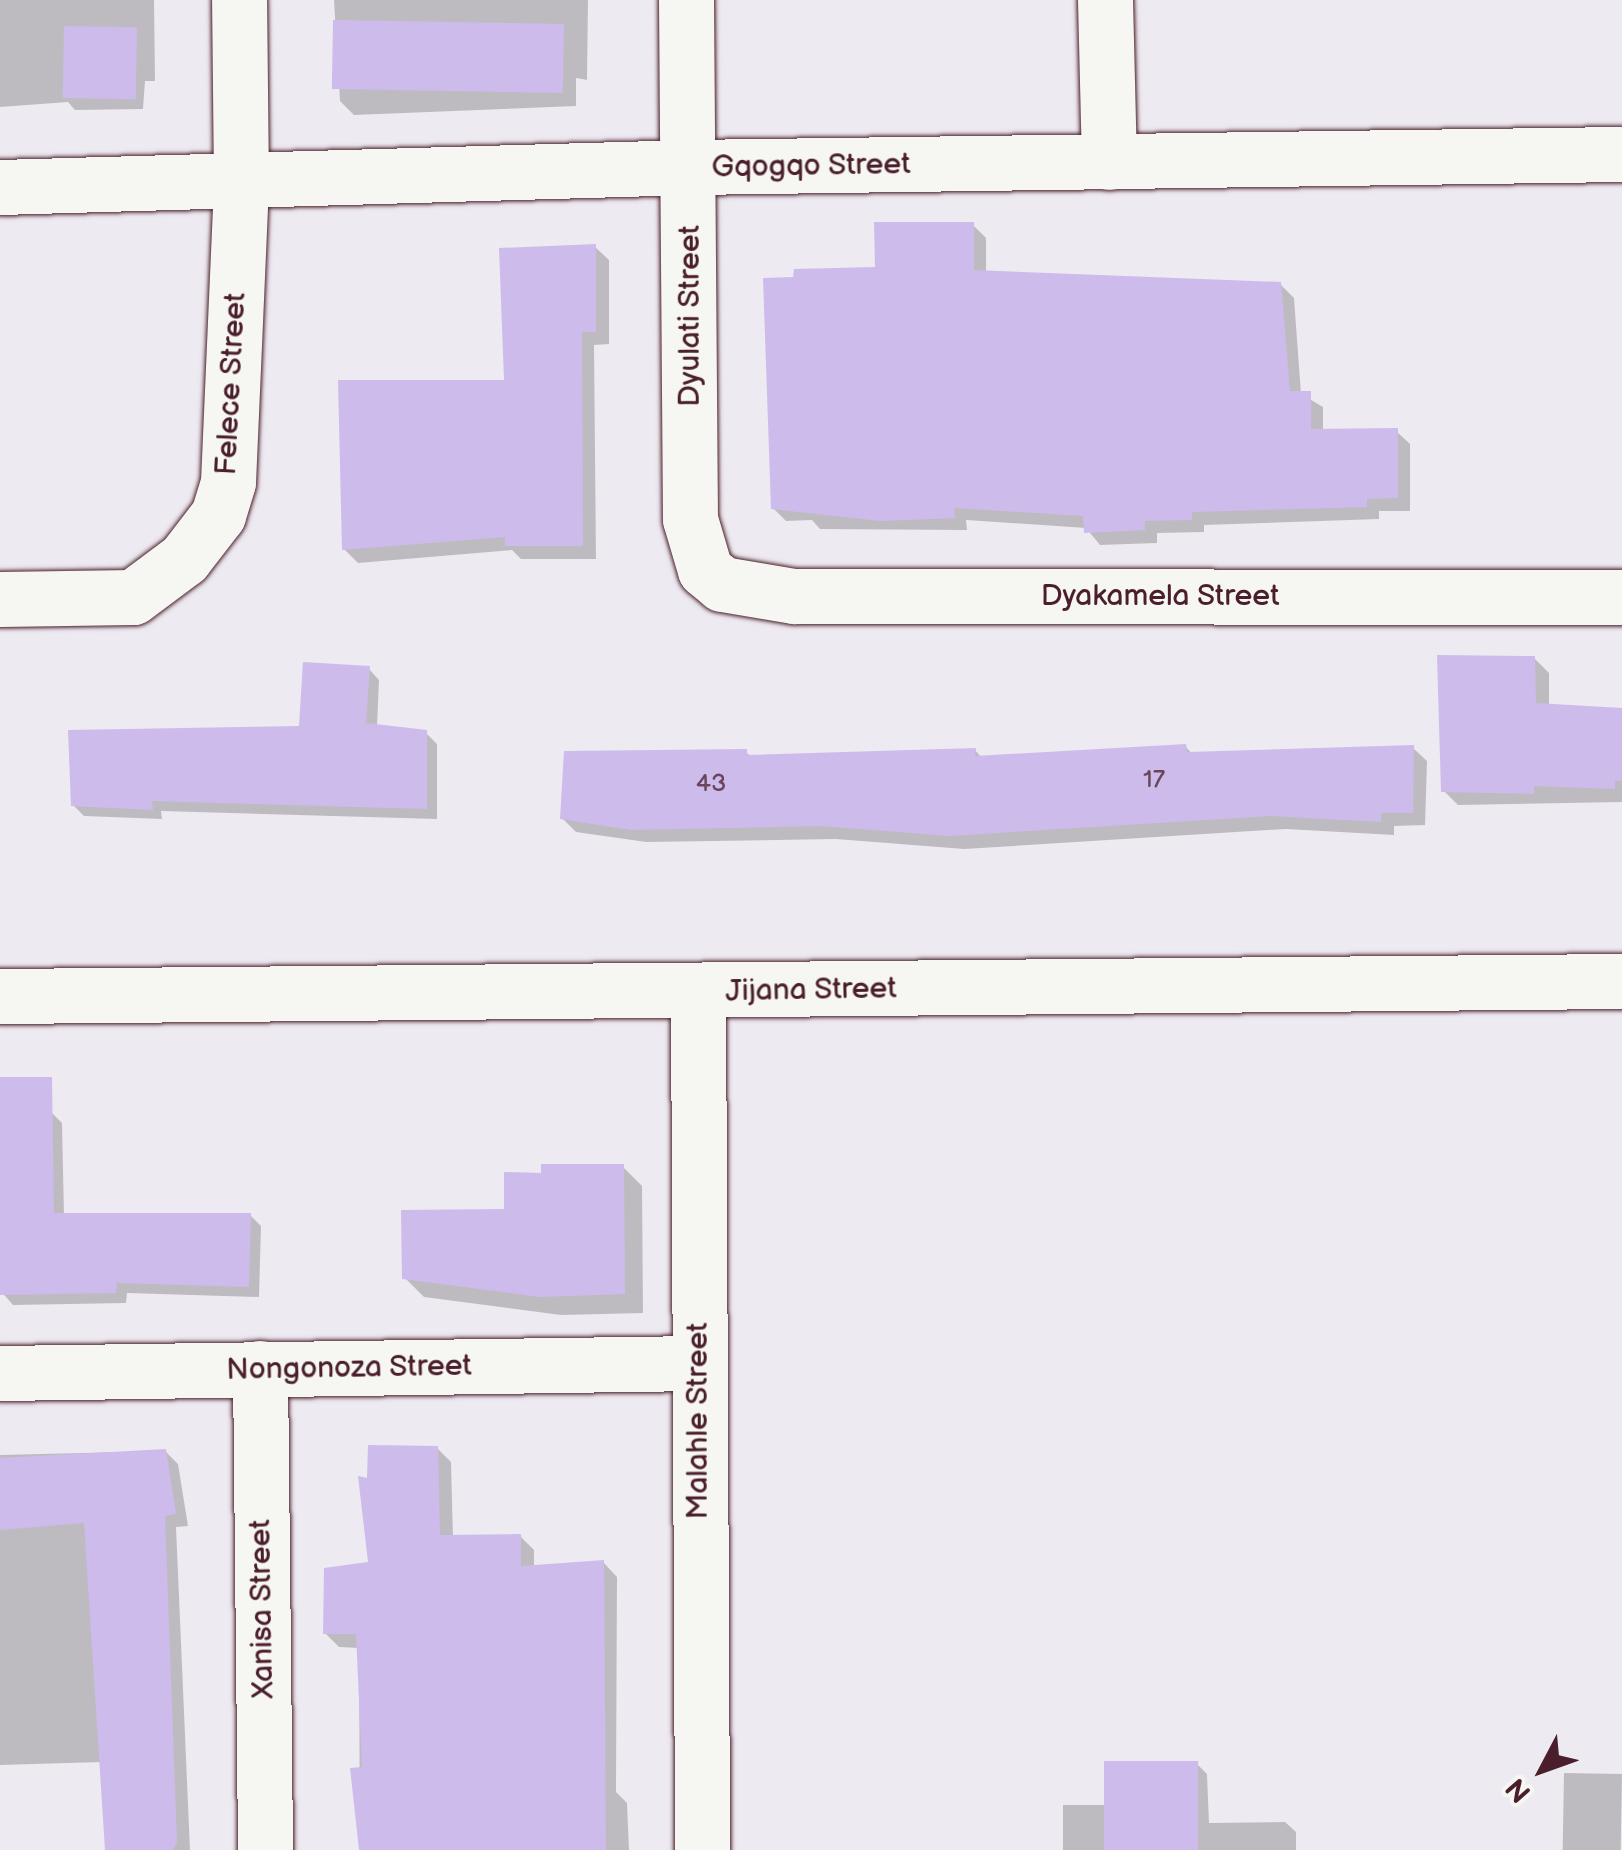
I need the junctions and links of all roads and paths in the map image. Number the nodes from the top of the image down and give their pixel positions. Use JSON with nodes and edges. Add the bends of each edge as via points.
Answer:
{"nodes":[{"id":1,"x":239,"y":0,"type":"edge"},
{"id":2,"x":686,"y":0,"type":"edge"},
{"id":3,"x":1105,"y":0,"type":"edge"},
{"id":4,"x":1622,"y":154,"type":"edge"},
{"id":5,"x":1108,"y":162,"type":"junction"},
{"id":6,"x":690,"y":167,"type":"junction"},
{"id":7,"x":241,"y":184,"type":"junction"},
{"id":8,"x":0,"y":188,"type":"edge"},
{"id":9,"x":705,"y":570,"type":"joint"},
{"id":10,"x":1622,"y":596,"type":"edge"},
{"id":11,"x":0,"y":599,"type":"edge"},
{"id":12,"x":1622,"y":980,"type":"edge"},
{"id":13,"x":698,"y":991,"type":"junction"},
{"id":14,"x":0,"y":996,"type":"edge"},
{"id":15,"x":698,"y":1363,"type":"junction"},
{"id":16,"x":260,"y":1368,"type":"junction"},
{"id":17,"x":0,"y":1373,"type":"edge"},
{"id":18,"x":265,"y":1850,"type":"edge"},
{"id":19,"x":702,"y":1850,"type":"edge"}],
"edges":[{"from":1,"to":7,"type":"street","name":"Felece Street"},
{"from":2,"to":6,"type":"street","name":"Dyulati Street"},
{"from":3,"to":5,"type":"street"},
{"from":4,"to":5,"type":"street","name":"Gqogqo Street"},
{"from":5,"to":6,"type":"street","name":"Gqogqo Street"},
{"from":6,"to":7,"type":"street","name":"Gqogqo Street"},
{"from":6,"to":9,"type":"street","name":"Dyulati Street","via":[[690,520]]},
{"from":7,"to":8,"type":"street","name":"Gqogqo Street"},
{"from":7,"to":11,"type":"street","name":"Felece Street","via":[[228,482],[218,515],[184,559],[133,596]]},
{"from":9,"to":10,"type":"street","name":"Dyakamela Street","via":[[742,592],[794,596]]},
{"from":12,"to":13,"type":"street","name":"Jijana Street"},
{"from":13,"to":14,"type":"street","name":"Jijana Street"},
{"from":13,"to":15,"type":"street","name":"Malahle Street"},
{"from":15,"to":16,"type":"street","name":"Nongonoza Street"},
{"from":15,"to":19,"type":"street","name":"Malahle Street"},
{"from":16,"to":17,"type":"street","name":"Nongonoza Street"},
{"from":16,"to":18,"type":"street","name":"Xanisa Street"}]}
